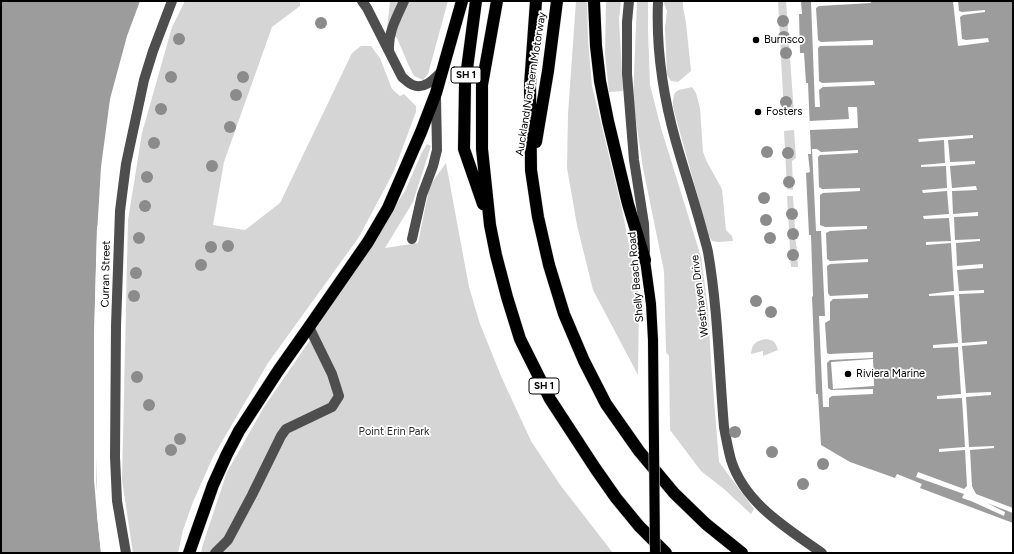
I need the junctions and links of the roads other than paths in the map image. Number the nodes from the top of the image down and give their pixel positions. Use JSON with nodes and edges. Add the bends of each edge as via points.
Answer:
{"nodes":[{"id":1,"x":172,"y":1,"type":"edge"},
{"id":2,"x":362,"y":1,"type":"edge"},
{"id":3,"x":404,"y":1,"type":"edge"},
{"id":4,"x":462,"y":1,"type":"edge"},
{"id":5,"x":476,"y":1,"type":"edge"},
{"id":6,"x":497,"y":1,"type":"edge"},
{"id":7,"x":536,"y":1,"type":"edge"},
{"id":8,"x":557,"y":1,"type":"edge"},
{"id":9,"x":594,"y":1,"type":"edge"},
{"id":10,"x":629,"y":1,"type":"edge"},
{"id":11,"x":658,"y":1,"type":"edge"},
{"id":12,"x":389,"y":52,"type":"junction"},
{"id":13,"x":441,"y":72,"type":"junction"},
{"id":14,"x":436,"y":93,"type":"junction"},
{"id":15,"x":531,"y":170,"type":"junction"},
{"id":16,"x":490,"y":225,"type":"junction"},
{"id":17,"x":412,"y":239,"type":"dead end"},
{"id":18,"x":646,"y":260,"type":"junction"},
{"id":19,"x":309,"y":327,"type":"junction"},
{"id":20,"x":126,"y":553,"type":"edge"},
{"id":21,"x":189,"y":553,"type":"edge"},
{"id":22,"x":215,"y":553,"type":"edge"},
{"id":23,"x":655,"y":553,"type":"edge"},
{"id":24,"x":666,"y":553,"type":"edge"},
{"id":25,"x":742,"y":553,"type":"edge"},
{"id":26,"x":822,"y":553,"type":"edge"}],
"edges":[{"from":1,"to":20,"type":"street","name":"Curran Street","via":[[144,80],[126,164],[119,226],[115,457],[117,501]]},
{"from":2,"to":12,"type":"street"},
{"from":3,"to":12,"type":"street","via":[[389,37]]},
{"from":4,"to":13,"type":"highway"},
{"from":5,"to":16,"type":"highway","number":"SH 1","via":[[465,84],[464,149]]},
{"from":6,"to":16,"type":"highway","number":"SH 1","via":[[482,85],[482,149]]},
{"from":7,"to":15,"type":"highway","name":"Auckland Northern Motorway","via":[[530,85]]},
{"from":8,"to":15,"type":"highway","name":"Auckland Northern Motorway"},
{"from":9,"to":18,"type":"highway","via":[[596,46],[605,107],[628,204]]},
{"from":10,"to":18,"type":"street","name":"Shelly Beach Road","via":[[627,74]]},
{"from":11,"to":26,"type":"street","name":"Westhaven Drive","via":[[664,92],[708,251],[714,294],[724,427],[731,460],[758,504],[778,522]]},
{"from":12,"to":13,"type":"street","via":[[402,77],[412,85],[425,85]]},
{"from":13,"to":14,"type":"highway"},
{"from":14,"to":17,"type":"street","via":[[437,150],[422,195]]},
{"from":14,"to":19,"type":"highway","via":[[388,208],[368,242]]},
{"from":15,"to":25,"type":"highway","name":"Auckland Northern Motorway","via":[[538,217],[564,314],[606,404],[639,451],[674,493],[706,524]]},
{"from":16,"to":24,"type":"highway","number":"SH 1","via":[[506,297],[520,339],[550,399],[616,498]]},
{"from":18,"to":23,"type":"main road","name":"Shelly Beach Road","bridge":true,"via":[[653,340]]},
{"from":19,"to":21,"type":"highway","via":[[239,431],[213,486]]},
{"from":19,"to":22,"type":"street","via":[[332,374],[339,396],[332,407],[286,429],[228,540]]}]}
